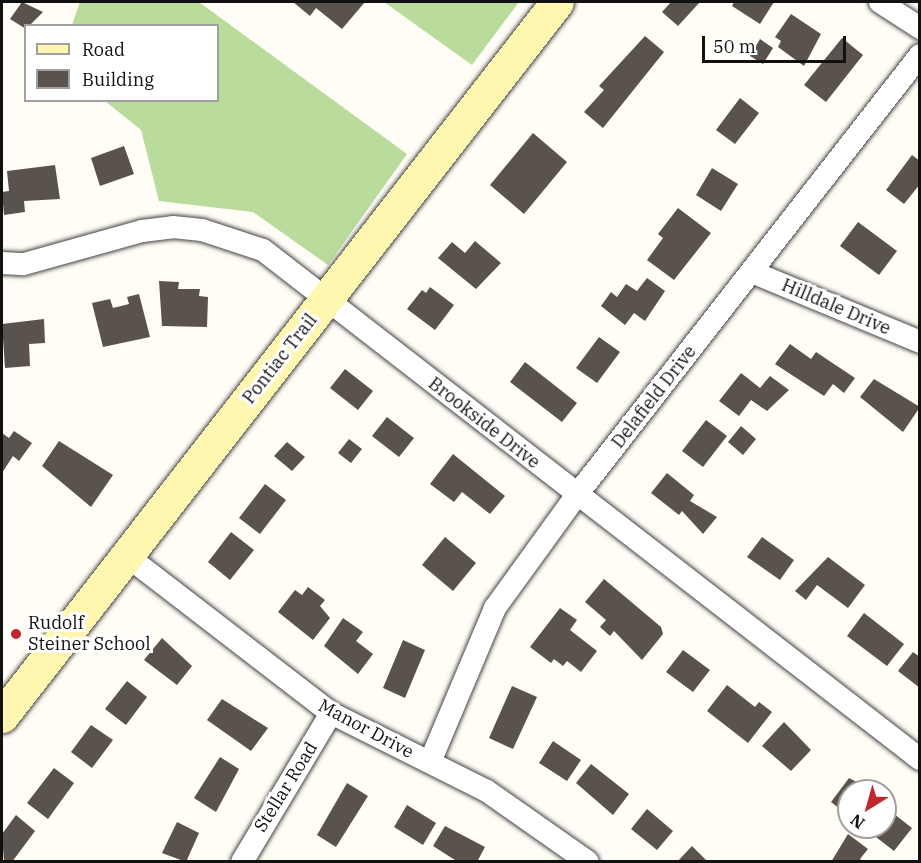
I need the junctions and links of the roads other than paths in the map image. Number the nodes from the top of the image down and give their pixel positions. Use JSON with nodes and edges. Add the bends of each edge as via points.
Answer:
{"nodes":[{"id":1,"x":557,"y":2,"type":"edge"},
{"id":2,"x":880,"y":2,"type":"edge"},
{"id":3,"x":920,"y":28,"type":"edge"},
{"id":4,"x":920,"y":56,"type":"edge"},
{"id":5,"x":2,"y":264,"type":"edge"},
{"id":6,"x":752,"y":272,"type":"junction"},
{"id":7,"x":327,"y":298,"type":"junction"},
{"id":8,"x":920,"y":342,"type":"edge"},
{"id":9,"x":576,"y":496,"type":"junction"},
{"id":10,"x":127,"y":556,"type":"junction"},
{"id":11,"x":331,"y":713,"type":"junction"},
{"id":12,"x":2,"y":716,"type":"edge"},
{"id":13,"x":920,"y":759,"type":"edge"},
{"id":14,"x":430,"y":762,"type":"junction"},
{"id":15,"x":242,"y":861,"type":"edge"},
{"id":16,"x":588,"y":861,"type":"edge"}],
"edges":[{"from":1,"to":7,"type":"main road","name":"Pontiac Trail"},
{"from":2,"to":3,"type":"street"},
{"from":4,"to":6,"type":"street","name":"Delafield Drive"},
{"from":5,"to":7,"type":"street","name":"Brookside Drive","via":[[24,264],[142,231],[187,227],[263,250]]},
{"from":6,"to":8,"type":"street","name":"Hilldale Drive"},
{"from":6,"to":9,"type":"street","name":"Delafield Drive"},
{"from":7,"to":9,"type":"street","name":"Brookside Drive"},
{"from":7,"to":10,"type":"main road","name":"Pontiac Trail"},
{"from":9,"to":13,"type":"street","name":"Brookside Drive"},
{"from":9,"to":14,"type":"street","name":"Delafield Drive","via":[[495,608]]},
{"from":10,"to":11,"type":"street","name":"Manor Drive"},
{"from":10,"to":12,"type":"main road","name":"Pontiac Trail"},
{"from":11,"to":14,"type":"street","name":"Manor Drive"},
{"from":11,"to":15,"type":"street","name":"Stellar Road"},
{"from":14,"to":16,"type":"street","name":"Manor Drive","via":[[487,791]]}]}
